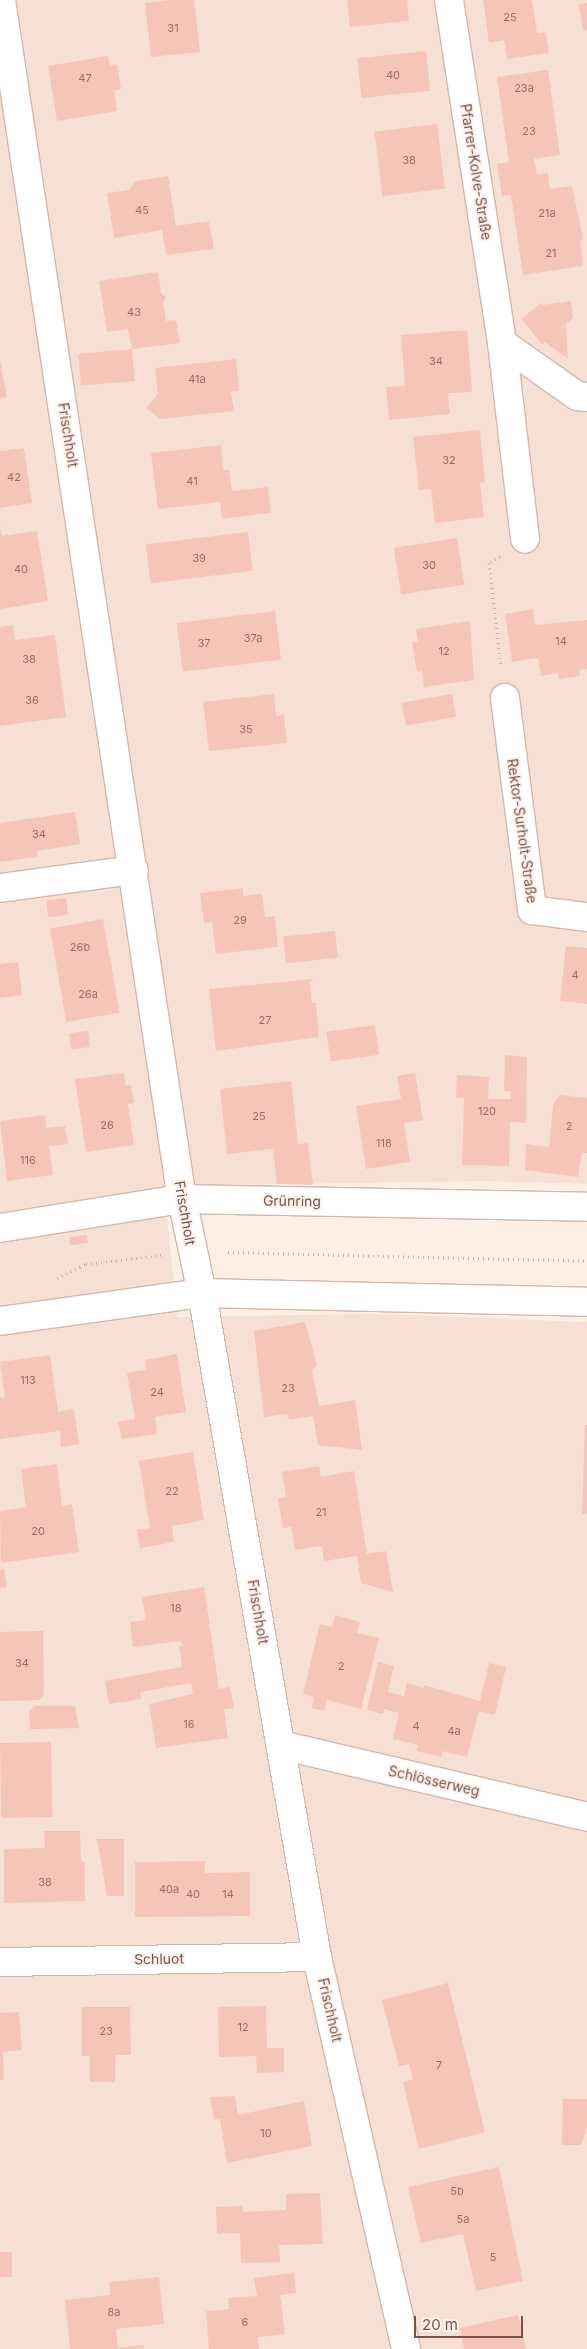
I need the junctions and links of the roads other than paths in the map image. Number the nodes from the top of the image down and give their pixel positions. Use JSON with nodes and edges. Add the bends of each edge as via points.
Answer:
{"nodes":[{"id":1,"x":1,"y":0,"type":"edge"},
{"id":2,"x":449,"y":0,"type":"edge"},
{"id":3,"x":502,"y":343,"type":"junction"},
{"id":4,"x":587,"y":397,"type":"edge"},
{"id":5,"x":525,"y":539,"type":"road end"},
{"id":6,"x":505,"y":698,"type":"road end"},
{"id":7,"x":134,"y":870,"type":"junction"},
{"id":8,"x":0,"y":888,"type":"edge"},
{"id":9,"x":587,"y":917,"type":"edge"},
{"id":10,"x":182,"y":1200,"type":"junction"},
{"id":11,"x":587,"y":1207,"type":"edge"},
{"id":12,"x":0,"y":1228,"type":"edge"},
{"id":13,"x":202,"y":1293,"type":"junction"},
{"id":14,"x":587,"y":1302,"type":"edge"},
{"id":15,"x":0,"y":1322,"type":"edge"},
{"id":16,"x":281,"y":1745,"type":"junction"},
{"id":17,"x":587,"y":1817,"type":"edge"},
{"id":18,"x":317,"y":1957,"type":"junction"},
{"id":19,"x":0,"y":1962,"type":"edge"},
{"id":20,"x":406,"y":2349,"type":"edge"}],
"edges":[{"from":1,"to":7,"type":"street","name":"Frischholt"},
{"from":2,"to":3,"type":"street","name":"Pfarrer-Kolve-Straße"},
{"from":3,"to":4,"type":"street","via":[[577,396]]},
{"from":3,"to":5,"type":"street","name":"Pfarrer-Kolve-Straße"},
{"from":6,"to":9,"type":"street","name":"Rektor-Surholt-Straße","via":[[532,910]]},
{"from":7,"to":8,"type":"street"},
{"from":7,"to":10,"type":"street","name":"Frischholt"},
{"from":10,"to":11,"type":"street","name":"Grünring"},
{"from":10,"to":12,"type":"street","name":"Grünring"},
{"from":10,"to":13,"type":"street","name":"Frischholt"},
{"from":13,"to":14,"type":"street"},
{"from":13,"to":15,"type":"street"},
{"from":13,"to":16,"type":"street","name":"Frischholt"},
{"from":16,"to":17,"type":"street","name":"Schlösserweg"},
{"from":16,"to":18,"type":"street","name":"Frischholt"},
{"from":18,"to":19,"type":"street","name":"Schluot"},
{"from":18,"to":20,"type":"street","name":"Frischholt"}]}
